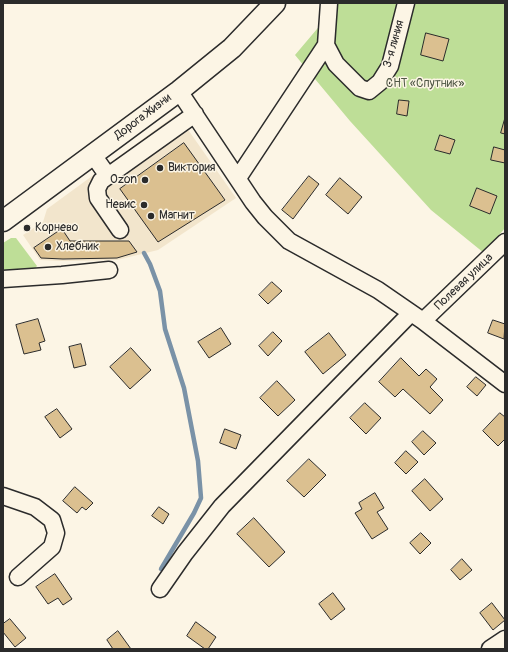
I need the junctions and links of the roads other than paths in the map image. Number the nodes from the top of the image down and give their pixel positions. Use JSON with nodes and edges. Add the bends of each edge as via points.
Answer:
{"nodes":[{"id":1,"x":275,"y":3,"type":"edge"},
{"id":2,"x":329,"y":3,"type":"edge"},
{"id":3,"x":406,"y":3,"type":"edge"},
{"id":4,"x":326,"y":45,"type":"junction"},
{"id":5,"x":179,"y":91,"type":"junction"},
{"id":6,"x":195,"y":114,"type":"junction"},
{"id":7,"x":93,"y":155,"type":"junction"},
{"id":8,"x":108,"y":176,"type":"junction"},
{"id":9,"x":238,"y":178,"type":"junction"},
{"id":10,"x":3,"y":221,"type":"edge"},
{"id":11,"x":120,"y":230,"type":"dead end"},
{"id":12,"x":505,"y":242,"type":"edge"},
{"id":13,"x":109,"y":270,"type":"dead end"},
{"id":14,"x":3,"y":279,"type":"edge"},
{"id":15,"x":417,"y":317,"type":"junction"},
{"id":16,"x":505,"y":384,"type":"edge"},
{"id":17,"x":3,"y":496,"type":"edge"},
{"id":18,"x":18,"y":577,"type":"dead end"},
{"id":19,"x":160,"y":589,"type":"dead end"},
{"id":20,"x":505,"y":639,"type":"edge"},
{"id":21,"x":490,"y":649,"type":"edge"}],
"edges":[{"from":1,"to":5,"type":"main road","name":"Дорога Жизни","via":[[232,48]]},
{"from":2,"to":4,"type":"street"},
{"from":3,"to":4,"type":"street","name":"3-я линия","via":[[390,66],[380,82],[370,91],[360,88],[336,64]]},
{"from":4,"to":9,"type":"street"},
{"from":5,"to":6,"type":"street"},
{"from":5,"to":7,"type":"main road","name":"Дорога Жизни"},
{"from":6,"to":8,"type":"street"},
{"from":6,"to":9,"type":"street"},
{"from":7,"to":8,"type":"street"},
{"from":7,"to":10,"type":"main road","name":"Дорога Жизни"},
{"from":8,"to":11,"type":"street","via":[[101,181],[97,189],[98,198]]},
{"from":9,"to":15,"type":"street","via":[[253,202],[289,241],[378,290]]},
{"from":12,"to":15,"type":"street","name":"Полевая улица"},
{"from":13,"to":14,"type":"street"},
{"from":15,"to":16,"type":"street"},
{"from":15,"to":19,"type":"street","name":"Полевая улица","via":[[222,506]]},
{"from":17,"to":18,"type":"street","via":[[35,507],[52,520],[56,533],[52,548]]},
{"from":20,"to":21,"type":"street"}]}
